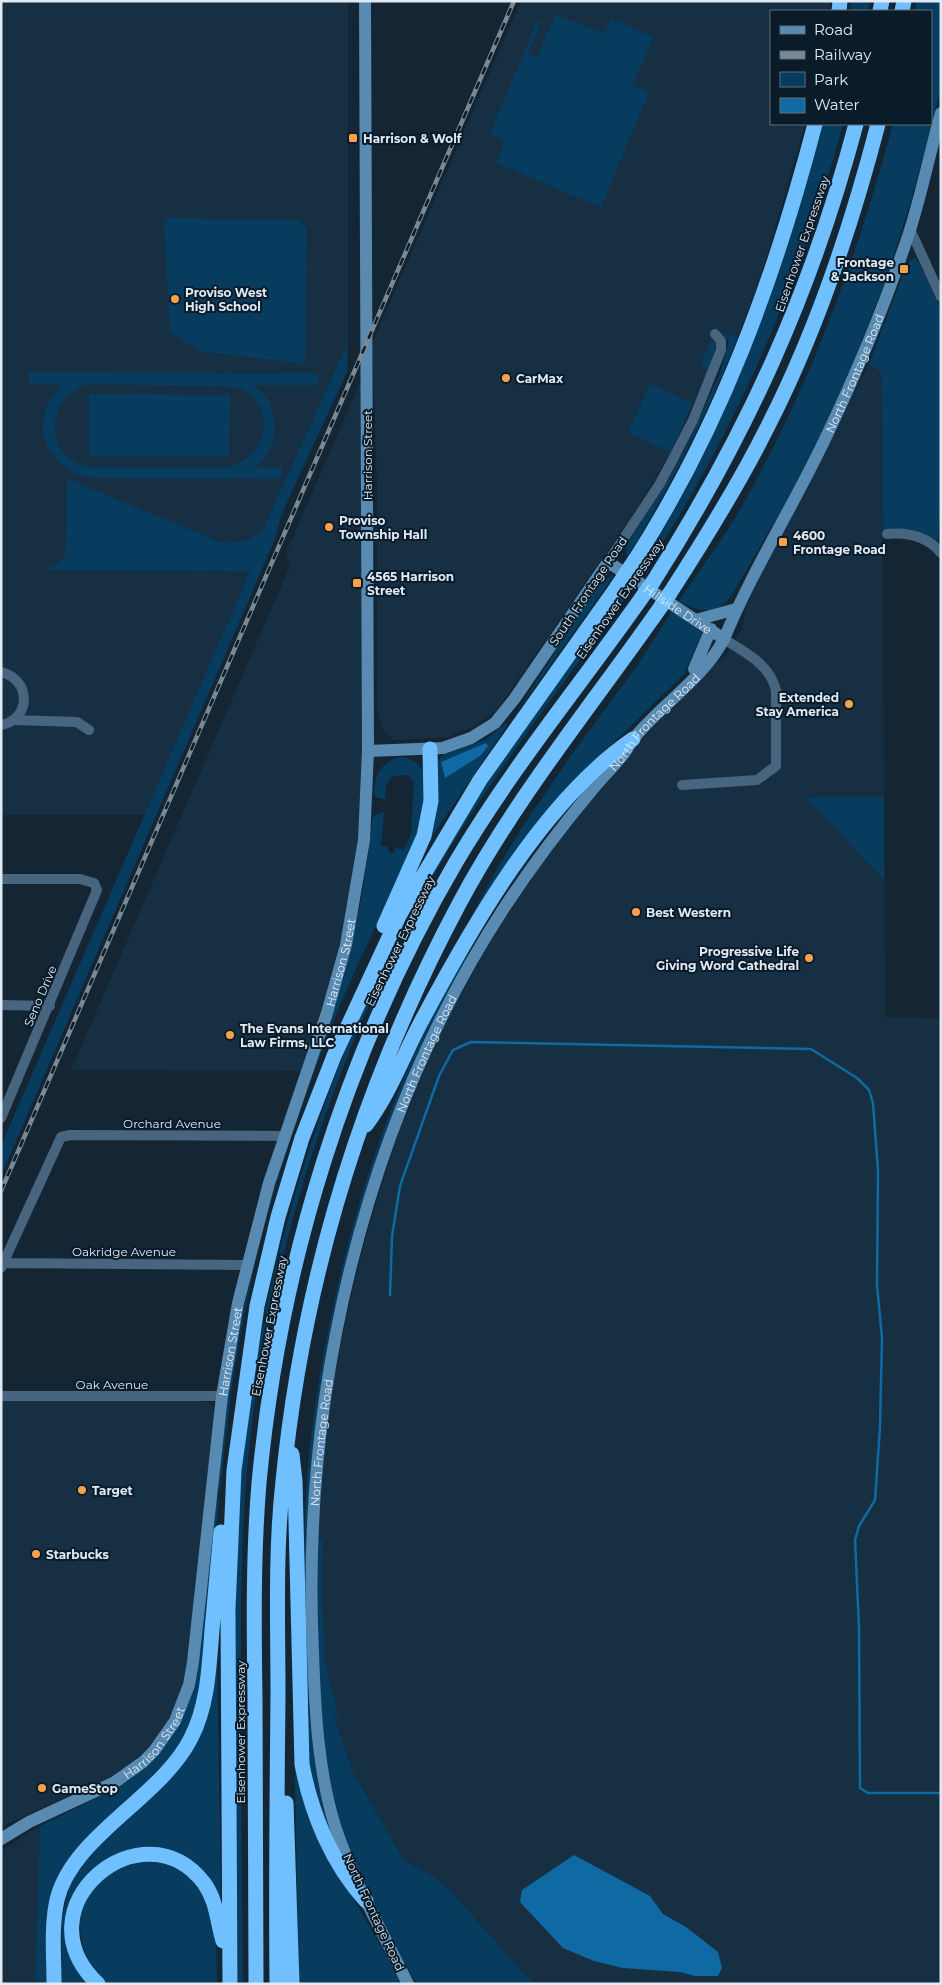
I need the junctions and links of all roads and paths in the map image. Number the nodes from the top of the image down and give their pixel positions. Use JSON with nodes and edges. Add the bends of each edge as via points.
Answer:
{"nodes":[{"id":1,"x":365,"y":1,"type":"edge"},
{"id":2,"x":941,"y":113,"type":"edge"},
{"id":3,"x":815,"y":125,"type":"edge"},
{"id":4,"x":856,"y":125,"type":"edge"},
{"id":5,"x":878,"y":125,"type":"edge"},
{"id":6,"x":910,"y":229,"type":"junction"},
{"id":7,"x":940,"y":294,"type":"edge"},
{"id":8,"x":715,"y":334,"type":"dead end"},
{"id":9,"x":887,"y":534,"type":"dead end"},
{"id":10,"x":941,"y":553,"type":"edge"},
{"id":11,"x":608,"y":562,"type":"junction"},
{"id":12,"x":736,"y":609,"type":"junction"},
{"id":13,"x":696,"y":620,"type":"junction"},
{"id":14,"x":711,"y":629,"type":"junction"},
{"id":15,"x":724,"y":638,"type":"junction"},
{"id":16,"x":1,"y":672,"type":"edge"},
{"id":17,"x":668,"y":703,"type":"junction"},
{"id":18,"x":15,"y":720,"type":"junction"},
{"id":19,"x":1,"y":726,"type":"edge"},
{"id":20,"x":89,"y":730,"type":"dead end"},
{"id":21,"x":633,"y":739,"type":"junction"},
{"id":22,"x":430,"y":749,"type":"junction"},
{"id":23,"x":368,"y":750,"type":"junction"},
{"id":24,"x":682,"y":785,"type":"dead end"},
{"id":25,"x":1,"y":879,"type":"edge"},
{"id":26,"x":1,"y":1006,"type":"edge"},
{"id":27,"x":50,"y":1006,"type":"junction"},
{"id":28,"x":334,"y":1056,"type":"junction"},
{"id":29,"x":1,"y":1118,"type":"edge"},
{"id":30,"x":284,"y":1136,"type":"junction"},
{"id":31,"x":356,"y":1138,"type":"junction"},
{"id":32,"x":2,"y":1265,"type":"edge"},
{"id":33,"x":247,"y":1266,"type":"junction"},
{"id":34,"x":1,"y":1396,"type":"edge"},
{"id":35,"x":222,"y":1396,"type":"junction"},
{"id":36,"x":288,"y":1430,"type":"junction"},
{"id":37,"x":234,"y":1470,"type":"junction"},
{"id":38,"x":278,"y":1752,"type":"junction"},
{"id":39,"x":1,"y":1838,"type":"edge"},
{"id":40,"x":366,"y":1901,"type":"junction"},
{"id":41,"x":230,"y":1961,"type":"junction"},
{"id":42,"x":54,"y":1984,"type":"edge"},
{"id":43,"x":98,"y":1984,"type":"edge"},
{"id":44,"x":230,"y":1984,"type":"edge"},
{"id":45,"x":256,"y":1984,"type":"edge"},
{"id":46,"x":277,"y":1984,"type":"edge"},
{"id":47,"x":292,"y":1984,"type":"edge"},
{"id":48,"x":408,"y":1984,"type":"edge"}],
"edges":[{"from":1,"to":23,"type":"main road","name":"Harrison Street"},
{"from":2,"to":6,"type":"main road","name":"North Frontage Road"},
{"from":3,"to":28,"type":"highway","bridge":true,"via":[[778,252],[724,396],[682,482],[635,560],[506,742],[446,836],[399,916]]},
{"from":4,"to":45,"type":"highway","name":"Eisenhower Expressway","via":[[818,251],[752,410],[707,494],[649,588],[504,784],[438,895],[390,990],[345,1100],[314,1192],[283,1320],[259,1483],[254,1601]]},
{"from":5,"to":31,"type":"highway","via":[[843,245],[788,385],[725,506],[666,599],[565,736],[486,856],[430,959]]},
{"from":6,"to":7,"type":"street"},
{"from":6,"to":12,"type":"main road","name":"North Frontage Road","via":[[850,385],[804,482]]},
{"from":8,"to":11,"type":"street","name":"South Frontage Road","via":[[721,341],[722,350],[693,420],[659,485]]},
{"from":9,"to":10,"type":"street","via":[[919,536]]},
{"from":11,"to":13,"type":"main road","name":"Hillside Drive"},
{"from":11,"to":22,"type":"main road","name":"South Frontage Road","via":[[495,723],[471,738],[444,748]]},
{"from":12,"to":13,"type":"main road"},
{"from":12,"to":15,"type":"main road","name":"North Frontage Road"},
{"from":13,"to":14,"type":"main road","name":"Hillside Drive"},
{"from":14,"to":15,"type":"main road","name":"Hillside Drive"},
{"from":14,"to":17,"type":"main road","via":[[695,668]]},
{"from":15,"to":17,"type":"main road","name":"North Frontage Road","via":[[677,697]]},
{"from":15,"to":24,"type":"street","via":[[756,660],[773,678],[776,690],[776,766],[758,780]]},
{"from":16,"to":18,"type":"street","via":[[16,678],[23,689],[23,709]]},
{"from":17,"to":21,"type":"main road","name":"North Frontage Road"},
{"from":18,"to":19,"type":"street"},
{"from":18,"to":20,"type":"street","via":[[77,722]]},
{"from":21,"to":31,"type":"highway","via":[[575,790],[508,877],[441,984],[382,1104]]},
{"from":21,"to":40,"type":"main road","name":"North Frontage Road","via":[[533,866],[450,1001],[412,1082],[393,1132],[346,1291],[324,1406],[315,1491],[312,1634],[326,1788],[336,1828]]},
{"from":22,"to":23,"type":"main road","name":"South Frontage Road"},
{"from":22,"to":28,"type":"highway","via":[[431,801],[424,836],[335,1035]]},
{"from":23,"to":30,"type":"main road","name":"Harrison Street","via":[[364,840],[346,945],[327,1013]]},
{"from":25,"to":27,"type":"street","name":"Seno Drive","via":[[80,879],[94,883],[97,895]]},
{"from":26,"to":27,"type":"street"},
{"from":27,"to":29,"type":"street","name":"Seno Drive"},
{"from":28,"to":37,"type":"highway","via":[[302,1138],[256,1306]]},
{"from":30,"to":32,"type":"street","name":"Orchard Avenue","via":[[61,1137]]},
{"from":30,"to":33,"type":"main road","name":"Harrison Street"},
{"from":31,"to":36,"type":"highway","via":[[309,1306]]},
{"from":32,"to":33,"type":"street","name":"Oakridge Avenue"},
{"from":33,"to":35,"type":"main road","name":"Harrison Street"},
{"from":34,"to":35,"type":"street","name":"Oak Avenue"},
{"from":35,"to":39,"type":"main road","name":"Harrison Street","via":[[193,1662],[189,1685],[175,1721],[154,1751],[129,1773]]},
{"from":36,"to":38,"type":"highway","via":[[278,1549]]},
{"from":36,"to":40,"type":"highway","via":[[295,1481],[302,1764],[308,1793],[323,1832],[352,1887]]},
{"from":37,"to":41,"type":"highway","via":[[228,1610]]},
{"from":37,"to":42,"type":"highway","via":[[224,1500],[207,1682],[198,1721],[181,1754],[168,1770],[85,1850],[68,1874],[57,1901]]},
{"from":38,"to":46,"type":"highway"},
{"from":38,"to":47,"type":"highway","via":[[286,1787]]},
{"from":40,"to":48,"type":"main road","name":"North Frontage Road"},
{"from":41,"to":43,"type":"highway","via":[[213,1900],[198,1877],[184,1865],[163,1857],[142,1855],[111,1864],[98,1872],[84,1888],[74,1910],[73,1932],[77,1952]]},
{"from":41,"to":44,"type":"highway"}]}
